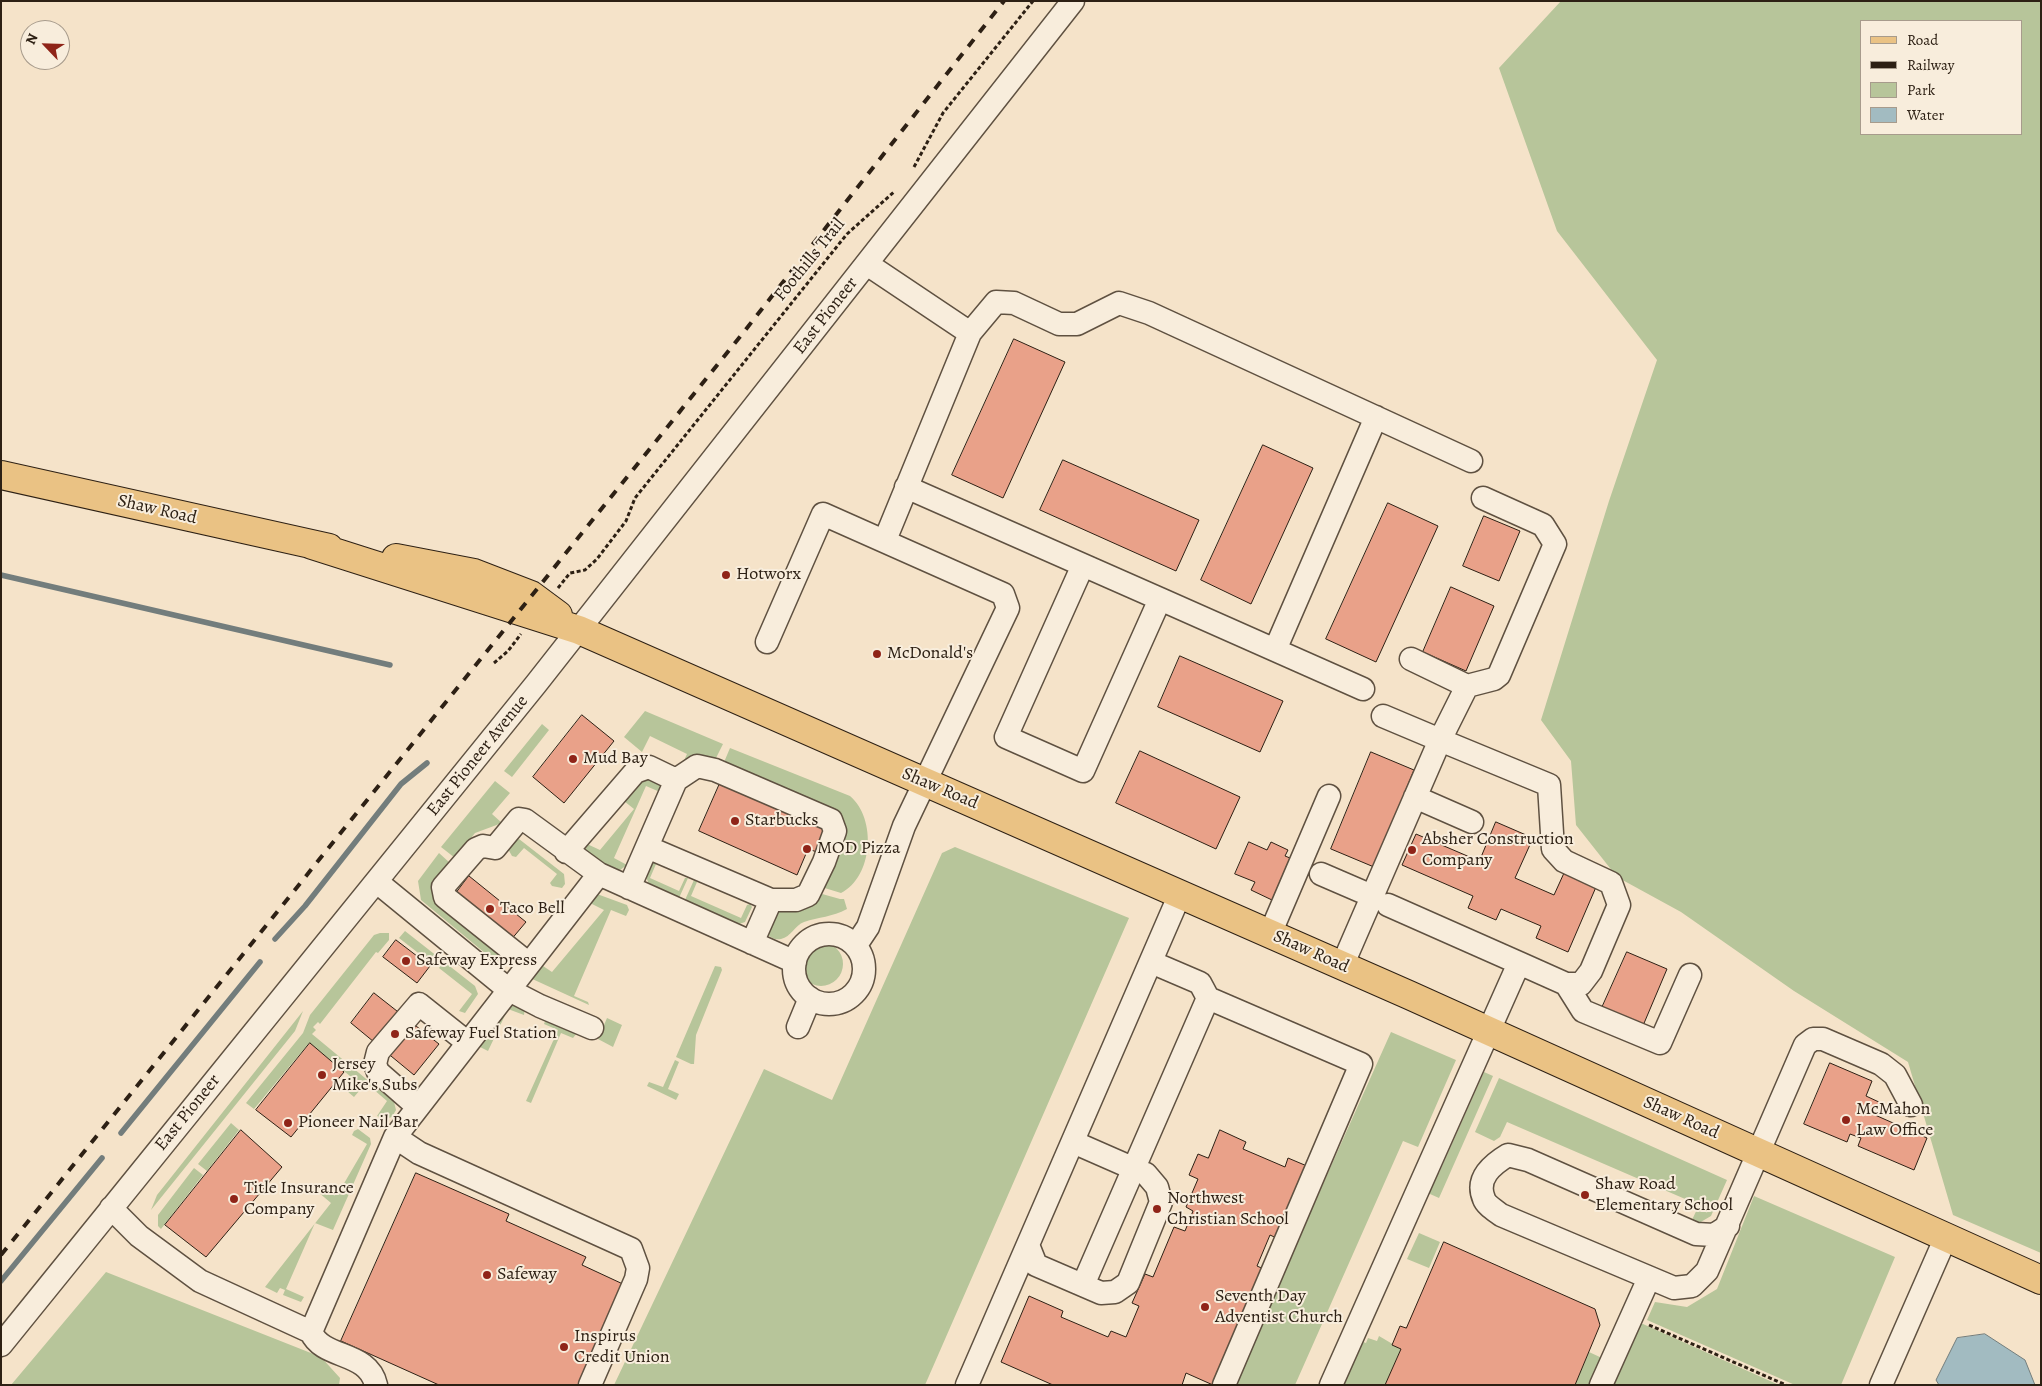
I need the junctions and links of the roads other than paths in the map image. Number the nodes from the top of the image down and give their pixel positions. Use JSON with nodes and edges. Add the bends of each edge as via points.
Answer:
{"nodes":[{"id":1,"x":1073,"y":1,"type":"edge"},
{"id":2,"x":867,"y":264,"type":"junction"},
{"id":3,"x":970,"y":333,"type":"junction"},
{"id":4,"x":1376,"y":416,"type":"junction"},
{"id":5,"x":1471,"y":461,"type":"dead end"},
{"id":6,"x":1,"y":475,"type":"edge"},
{"id":7,"x":906,"y":487,"type":"junction"},
{"id":8,"x":1483,"y":498,"type":"dead end"},
{"id":9,"x":884,"y":540,"type":"junction"},
{"id":10,"x":1083,"y":565,"type":"junction"},
{"id":11,"x":1160,"y":599,"type":"junction"},
{"id":12,"x":579,"y":630,"type":"junction"},
{"id":13,"x":767,"y":642,"type":"dead end"},
{"id":14,"x":1275,"y":650,"type":"junction"},
{"id":15,"x":1411,"y":659,"type":"dead end"},
{"id":16,"x":1467,"y":686,"type":"junction"},
{"id":17,"x":1363,"y":689,"type":"dead end"},
{"id":18,"x":1383,"y":716,"type":"dead end"},
{"id":19,"x":1440,"y":740,"type":"junction"},
{"id":20,"x":676,"y":780,"type":"junction"},
{"id":21,"x":924,"y":782,"type":"junction"},
{"id":22,"x":1328,"y":796,"type":"dead end"},
{"id":23,"x":1416,"y":797,"type":"junction"},
{"id":24,"x":1472,"y":822,"type":"dead end"},
{"id":25,"x":647,"y":847,"type":"junction"},
{"id":26,"x":566,"y":852,"type":"junction"},
{"id":27,"x":599,"y":874,"type":"junction"},
{"id":28,"x":1321,"y":874,"type":"dead end"},
{"id":29,"x":377,"y":882,"type":"junction"},
{"id":30,"x":629,"y":888,"type":"junction"},
{"id":31,"x":1180,"y":894,"type":"junction"},
{"id":32,"x":771,"y":900,"type":"junction"},
{"id":33,"x":1380,"y":900,"type":"junction"},
{"id":34,"x":1270,"y":934,"type":"junction"},
{"id":35,"x":752,"y":943,"type":"junction"},
{"id":36,"x":856,"y":945,"type":"junction"},
{"id":37,"x":795,"y":962,"type":"junction"},
{"id":38,"x":1151,"y":962,"type":"junction"},
{"id":39,"x":529,"y":964,"type":"junction"},
{"id":40,"x":1519,"y":964,"type":"junction"},
{"id":41,"x":1342,"y":966,"type":"junction"},
{"id":42,"x":1690,"y":975,"type":"dead end"},
{"id":43,"x":1566,"y":984,"type":"junction"},
{"id":44,"x":509,"y":990,"type":"junction"},
{"id":45,"x":810,"y":998,"type":"junction"},
{"id":46,"x":1208,"y":998,"type":"junction"},
{"id":47,"x":798,"y":1027,"type":"dead end"},
{"id":48,"x":592,"y":1028,"type":"dead end"},
{"id":49,"x":1489,"y":1032,"type":"junction"},
{"id":50,"x":468,"y":1043,"type":"junction"},
{"id":51,"x":1911,"y":1105,"type":"dead end"},
{"id":52,"x":418,"y":1106,"type":"junction"},
{"id":53,"x":395,"y":1137,"type":"junction"},
{"id":54,"x":1073,"y":1142,"type":"junction"},
{"id":55,"x":1758,"y":1153,"type":"junction"},
{"id":56,"x":1134,"y":1168,"type":"junction"},
{"id":57,"x":111,"y":1208,"type":"junction"},
{"id":58,"x":1728,"y":1226,"type":"junction"},
{"id":59,"x":1946,"y":1237,"type":"junction"},
{"id":60,"x":1028,"y":1245,"type":"junction"},
{"id":61,"x":1649,"y":1278,"type":"junction"},
{"id":62,"x":2041,"y":1280,"type":"edge"},
{"id":63,"x":1082,"y":1285,"type":"junction"},
{"id":64,"x":311,"y":1332,"type":"junction"},
{"id":65,"x":1,"y":1345,"type":"edge"},
{"id":66,"x":969,"y":1384,"type":"edge"},
{"id":67,"x":376,"y":1385,"type":"edge"},
{"id":68,"x":590,"y":1385,"type":"edge"},
{"id":69,"x":1224,"y":1385,"type":"edge"},
{"id":70,"x":1331,"y":1385,"type":"edge"},
{"id":71,"x":1601,"y":1385,"type":"edge"},
{"id":72,"x":1881,"y":1385,"type":"edge"}],
"edges":[{"from":1,"to":2,"type":"street","name":"East Pioneer"},
{"from":2,"to":3,"type":"street"},
{"from":2,"to":12,"type":"street","name":"East Pioneer"},
{"from":3,"to":4,"type":"street","via":[[996,302],[1014,303],[1058,324],[1076,324],[1119,302]]},
{"from":3,"to":7,"type":"street"},
{"from":4,"to":5,"type":"street"},
{"from":4,"to":14,"type":"street"},
{"from":6,"to":12,"type":"main road","name":"Shaw Road","via":[[312,545],[418,560],[474,573],[530,595]]},
{"from":7,"to":9,"type":"street"},
{"from":7,"to":10,"type":"street"},
{"from":8,"to":16,"type":"street","via":[[1542,525],[1554,544],[1499,676]]},
{"from":9,"to":13,"type":"street","via":[[823,514]]},
{"from":9,"to":21,"type":"street","via":[[1004,594],[1008,608]]},
{"from":10,"to":11,"type":"street"},
{"from":10,"to":11,"type":"street","via":[[1006,737],[1083,771]]},
{"from":11,"to":14,"type":"street"},
{"from":12,"to":21,"type":"main road","name":"Shaw Road"},
{"from":12,"to":29,"type":"street","name":"East Pioneer Avenue"},
{"from":14,"to":17,"type":"street"},
{"from":15,"to":16,"type":"street"},
{"from":16,"to":19,"type":"street"},
{"from":18,"to":19,"type":"street"},
{"from":19,"to":23,"type":"street"},
{"from":19,"to":43,"type":"street","via":[[1549,784],[1553,849],[1564,861],[1611,883],[1619,905],[1591,971],[1581,984]]},
{"from":20,"to":25,"type":"street"},
{"from":20,"to":26,"type":"street","via":[[649,768],[635,772]]},
{"from":20,"to":32,"type":"street","via":[[697,766],[715,770],[831,820],[835,831],[808,895],[796,900]]},
{"from":21,"to":31,"type":"main road","name":"Shaw Road"},
{"from":21,"to":36,"type":"street","via":[[904,826],[868,927]]},
{"from":22,"to":34,"type":"street"},
{"from":23,"to":24,"type":"street"},
{"from":23,"to":33,"type":"street"},
{"from":25,"to":30,"type":"street"},
{"from":25,"to":32,"type":"street"},
{"from":26,"to":27,"type":"street"},
{"from":26,"to":39,"type":"street","via":[[525,820],[519,819],[495,848],[483,846],[476,849],[443,887],[445,897]]},
{"from":27,"to":30,"type":"street"},
{"from":27,"to":39,"type":"street"},
{"from":28,"to":33,"type":"street"},
{"from":29,"to":44,"type":"street"},
{"from":29,"to":57,"type":"street","name":"East Pioneer"},
{"from":30,"to":35,"type":"street"},
{"from":31,"to":34,"type":"main road","name":"Shaw Road"},
{"from":31,"to":38,"type":"street"},
{"from":32,"to":35,"type":"street"},
{"from":33,"to":40,"type":"street"},
{"from":33,"to":41,"type":"street"},
{"from":34,"to":41,"type":"main road","name":"Shaw Road"},
{"from":35,"to":37,"type":"street"},
{"from":36,"to":37,"type":"street","via":[[836,934],[825,934],[805,943]]},
{"from":36,"to":45,"type":"street","via":[[869,986],[840,1003],[828,1004]]},
{"from":37,"to":45,"type":"street","via":[[798,986]]},
{"from":38,"to":46,"type":"street","via":[[1200,983]]},
{"from":38,"to":54,"type":"street"},
{"from":39,"to":44,"type":"street"},
{"from":40,"to":43,"type":"street"},
{"from":40,"to":49,"type":"street"},
{"from":41,"to":49,"type":"main road","name":"Shaw Road"},
{"from":42,"to":43,"type":"street","via":[[1660,1044],[1583,1011]]},
{"from":44,"to":48,"type":"street"},
{"from":44,"to":50,"type":"street"},
{"from":45,"to":47,"type":"street"},
{"from":46,"to":56,"type":"street"},
{"from":46,"to":69,"type":"street","via":[[1362,1064]]},
{"from":49,"to":55,"type":"main road","name":"Shaw Road"},
{"from":49,"to":70,"type":"street"},
{"from":50,"to":52,"type":"street"},
{"from":50,"to":52,"type":"street","via":[[419,1004],[378,1052],[375,1064],[378,1072]]},
{"from":51,"to":55,"type":"street","via":[[1896,1076],[1881,1064],[1823,1039],[1814,1039],[1805,1045]]},
{"from":52,"to":53,"type":"street"},
{"from":53,"to":64,"type":"street"},
{"from":53,"to":68,"type":"street","via":[[419,1153],[631,1249],[638,1268],[636,1279]]},
{"from":54,"to":56,"type":"street"},
{"from":54,"to":60,"type":"street"},
{"from":55,"to":58,"type":"street"},
{"from":55,"to":59,"type":"main road","name":"Shaw Road"},
{"from":56,"to":63,"type":"street"},
{"from":56,"to":63,"type":"street","via":[[1146,1174],[1157,1187],[1161,1202],[1128,1283],[1114,1292],[1100,1293]]},
{"from":57,"to":64,"type":"street","via":[[139,1236],[200,1281]]},
{"from":57,"to":65,"type":"street","name":"East Pioneer"},
{"from":58,"to":61,"type":"street","via":[[1707,1271],[1692,1286],[1674,1288]]},
{"from":58,"to":61,"type":"street","via":[[1714,1235],[1696,1234],[1528,1160],[1508,1155],[1489,1166],[1481,1185],[1484,1200],[1501,1215]]},
{"from":59,"to":62,"type":"main road","name":"Shaw Road"},
{"from":59,"to":72,"type":"street"},
{"from":60,"to":63,"type":"street","via":[[1036,1265]]},
{"from":60,"to":66,"type":"street"},
{"from":61,"to":71,"type":"street"},
{"from":64,"to":67,"type":"street","via":[[319,1343],[367,1366]]}]}
